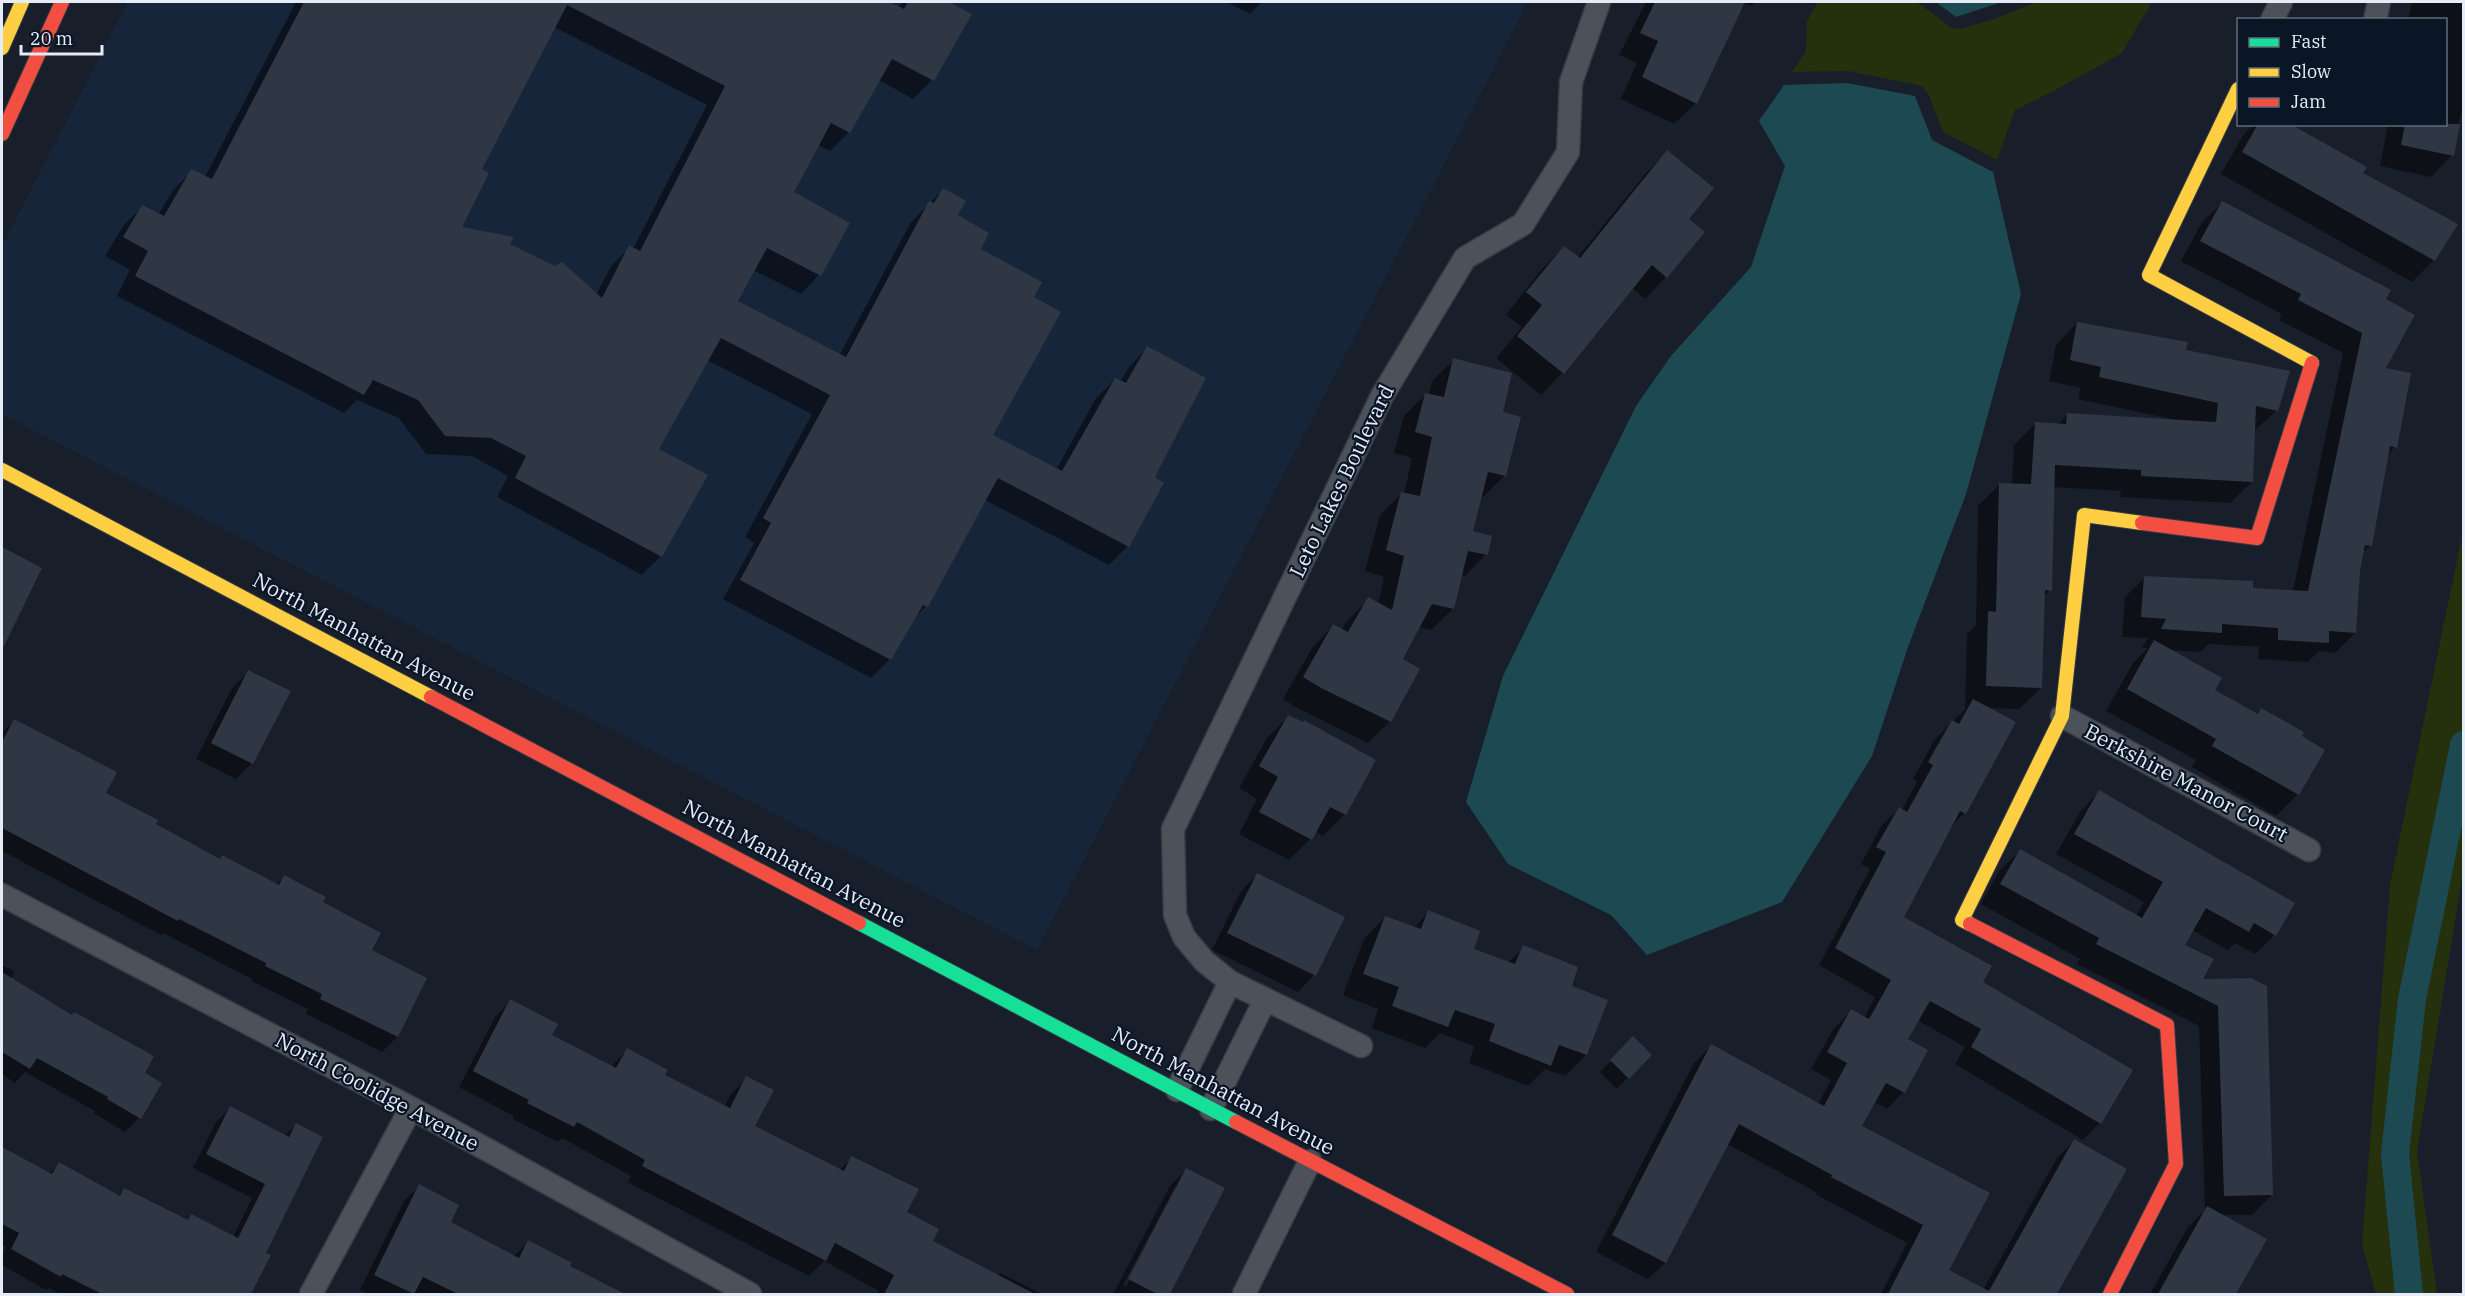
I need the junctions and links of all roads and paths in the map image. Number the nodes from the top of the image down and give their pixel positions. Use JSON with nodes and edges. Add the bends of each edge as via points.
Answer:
{"nodes":[{"id":1,"x":22,"y":2,"type":"edge"},
{"id":2,"x":62,"y":2,"type":"edge"},
{"id":3,"x":1599,"y":2,"type":"edge"},
{"id":4,"x":2281,"y":2,"type":"edge"},
{"id":5,"x":2379,"y":2,"type":"edge"},
{"id":6,"x":2273,"y":18,"type":"edge"},
{"id":7,"x":2375,"y":18,"type":"edge"},
{"id":8,"x":2,"y":48,"type":"edge"},
{"id":9,"x":2237,"y":91,"type":"edge"},
{"id":10,"x":2,"y":134,"type":"edge"},
{"id":11,"x":2,"y":470,"type":"edge"},
{"id":12,"x":2062,"y":716,"type":"junction"},
{"id":13,"x":2309,"y":850,"type":"dead end"},
{"id":14,"x":2,"y":895,"type":"edge"},
{"id":15,"x":1230,"y":982,"type":"junction"},
{"id":16,"x":1265,"y":1000,"type":"junction"},
{"id":17,"x":1361,"y":1046,"type":"dead end"},
{"id":18,"x":1176,"y":1090,"type":"junction"},
{"id":19,"x":411,"y":1108,"type":"junction"},
{"id":20,"x":1211,"y":1109,"type":"junction"},
{"id":21,"x":1310,"y":1161,"type":"junction"},
{"id":22,"x":311,"y":1294,"type":"edge"},
{"id":23,"x":750,"y":1294,"type":"edge"},
{"id":24,"x":1244,"y":1294,"type":"edge"},
{"id":25,"x":1567,"y":1294,"type":"edge"},
{"id":26,"x":2110,"y":1294,"type":"edge"}],
"edges":[{"from":1,"to":8,"type":"street"},
{"from":2,"to":10,"type":"street"},
{"from":3,"to":15,"type":"street","name":"Leto Lakes Boulevard","via":[[1571,82],[1568,152],[1523,224],[1465,258],[1382,396],[1173,829],[1174,915],[1184,937],[1204,961]]},
{"from":4,"to":6,"type":"street"},
{"from":5,"to":7,"type":"street"},
{"from":9,"to":12,"type":"street","name":"Berkshire Manor Court","via":[[2149,275],[2312,362],[2257,538],[2084,515]]},
{"from":11,"to":18,"type":"street","name":"North Manhattan Avenue"},
{"from":12,"to":13,"type":"street","name":"Berkshire Manor Court"},
{"from":12,"to":26,"type":"street","name":"Berkshire Manor Court","via":[[1962,920],[2166,1024],[2176,1164]]},
{"from":14,"to":19,"type":"street","name":"North Coolidge Avenue"},
{"from":15,"to":16,"type":"street","name":"Leto Lakes Boulevard"},
{"from":15,"to":18,"type":"street"},
{"from":16,"to":17,"type":"street","name":"Leto Lakes Boulevard"},
{"from":16,"to":20,"type":"street"},
{"from":18,"to":20,"type":"street","name":"North Manhattan Avenue"},
{"from":19,"to":22,"type":"street"},
{"from":19,"to":23,"type":"street","name":"North Coolidge Avenue"},
{"from":20,"to":21,"type":"street","name":"North Manhattan Avenue"},
{"from":21,"to":24,"type":"street"},
{"from":21,"to":25,"type":"street","name":"North Manhattan Avenue"}]}
